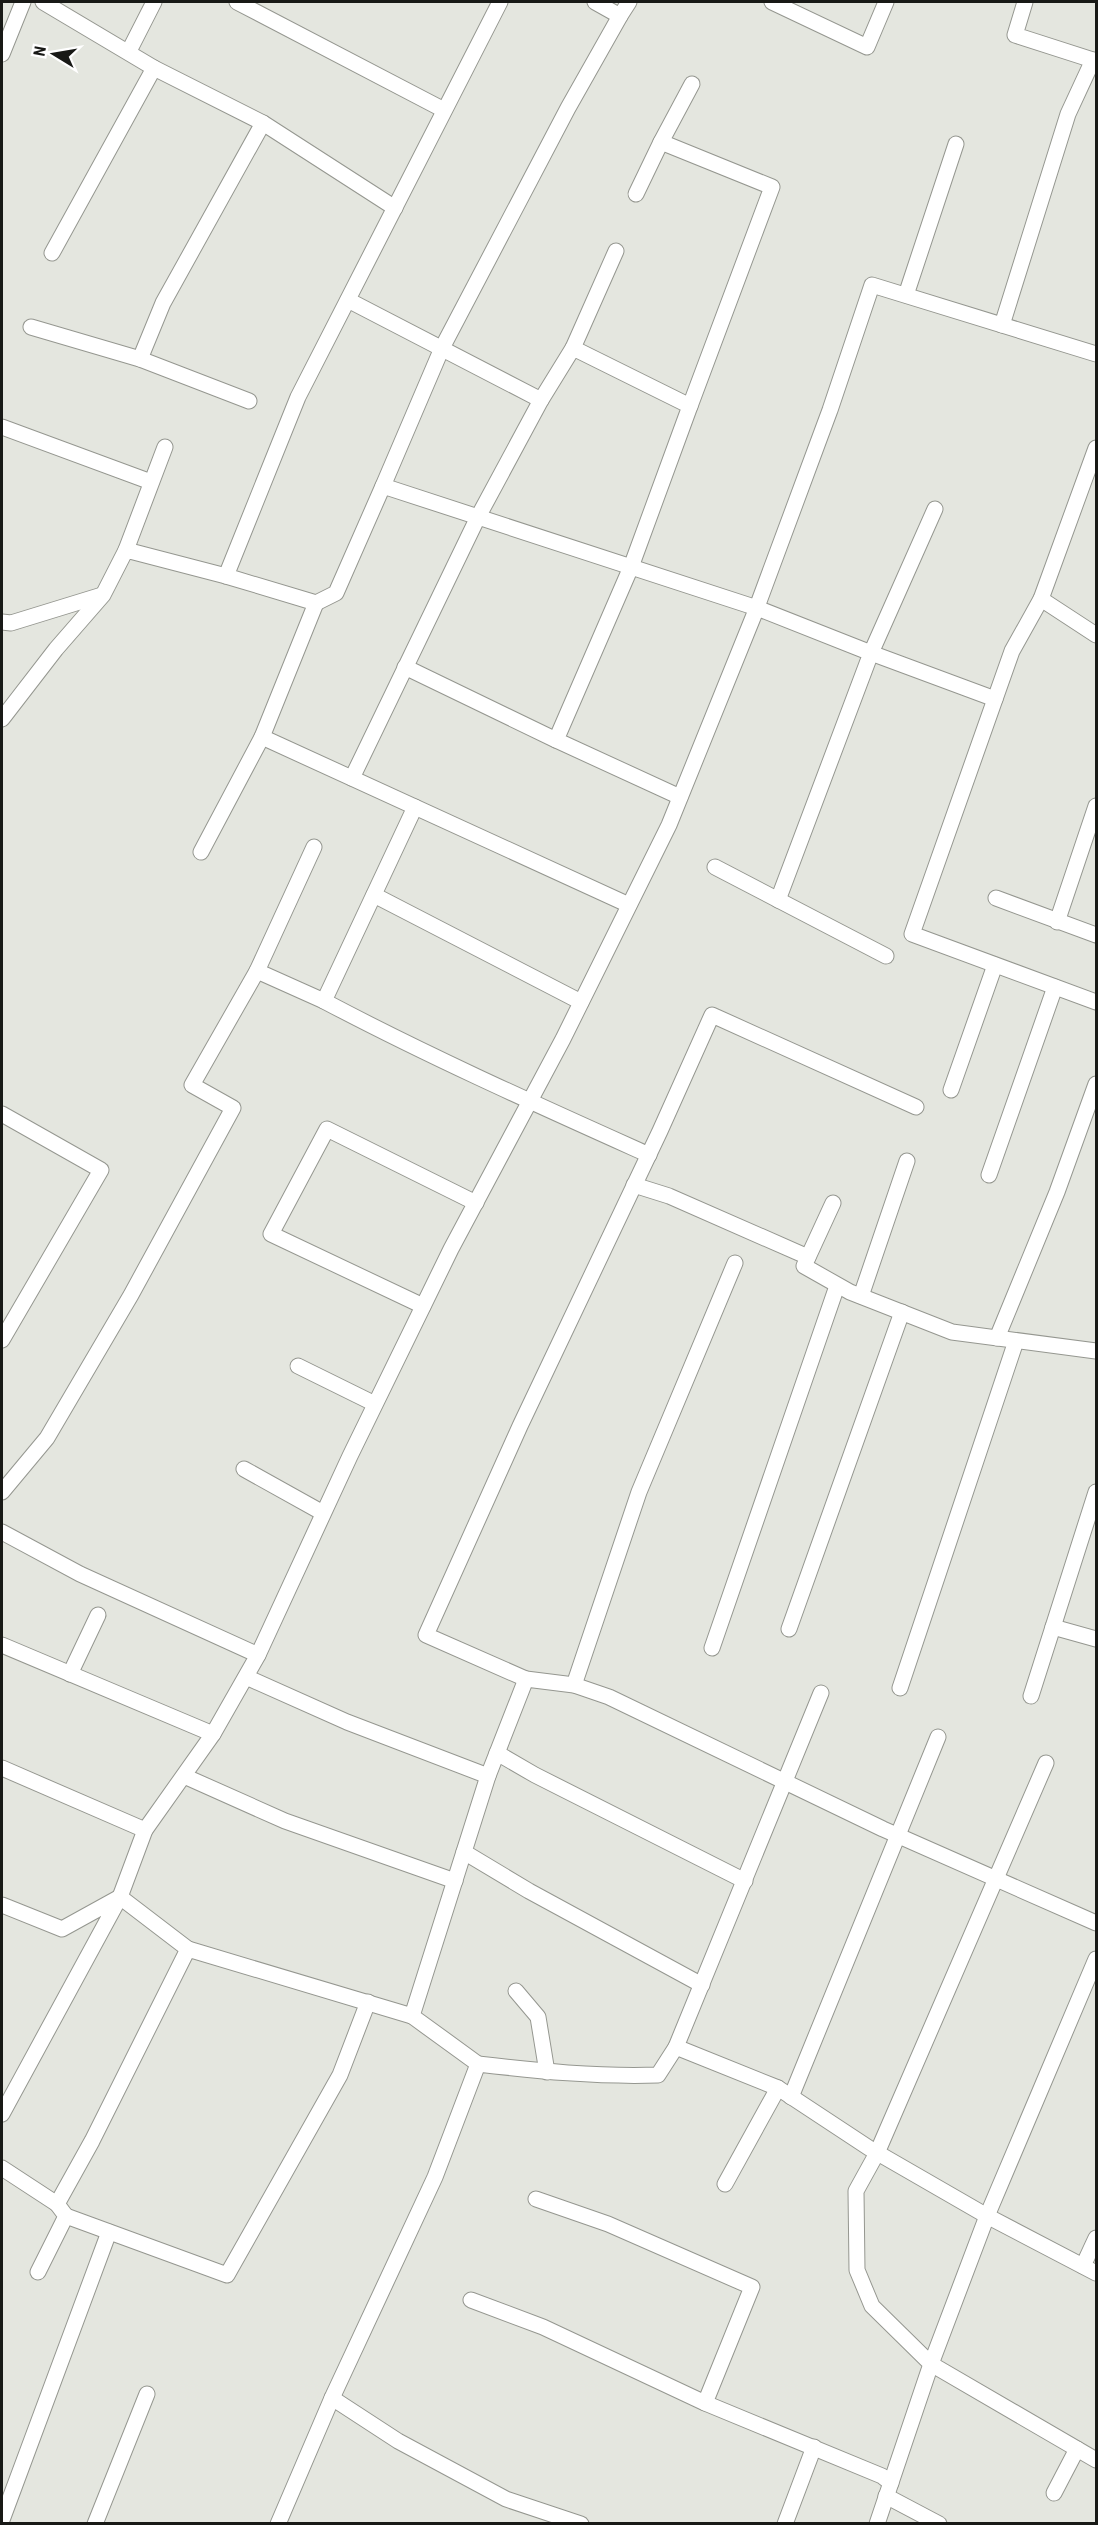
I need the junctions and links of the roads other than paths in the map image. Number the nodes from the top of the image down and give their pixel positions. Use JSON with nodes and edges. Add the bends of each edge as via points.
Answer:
{"nodes":[{"id":1,"x":23,"y":2,"type":"edge"},
{"id":2,"x":43,"y":2,"type":"edge"},
{"id":3,"x":154,"y":2,"type":"edge"},
{"id":4,"x":237,"y":2,"type":"edge"},
{"id":5,"x":500,"y":2,"type":"edge"},
{"id":6,"x":595,"y":2,"type":"edge"},
{"id":7,"x":629,"y":2,"type":"edge"},
{"id":8,"x":772,"y":2,"type":"edge"},
{"id":9,"x":886,"y":2,"type":"edge"},
{"id":10,"x":1025,"y":2,"type":"edge"},
{"id":11,"x":620,"y":16,"type":"junction"},
{"id":12,"x":129,"y":51,"type":"junction"},
{"id":13,"x":2,"y":54,"type":"edge"},
{"id":14,"x":1095,"y":60,"type":"edge"},
{"id":15,"x":154,"y":68,"type":"junction"},
{"id":16,"x":692,"y":84,"type":"dead end"},
{"id":17,"x":444,"y":110,"type":"junction"},
{"id":18,"x":263,"y":123,"type":"junction"},
{"id":19,"x":661,"y":142,"type":"junction"},
{"id":20,"x":956,"y":144,"type":"dead end"},
{"id":21,"x":636,"y":194,"type":"dead end"},
{"id":22,"x":395,"y":208,"type":"junction"},
{"id":23,"x":616,"y":251,"type":"dead end"},
{"id":24,"x":52,"y":253,"type":"dead end"},
{"id":25,"x":906,"y":295,"type":"junction"},
{"id":26,"x":348,"y":300,"type":"junction"},
{"id":27,"x":1002,"y":325,"type":"junction"},
{"id":28,"x":31,"y":327,"type":"dead end"},
{"id":29,"x":442,"y":348,"type":"junction"},
{"id":30,"x":573,"y":348,"type":"junction"},
{"id":31,"x":1096,"y":354,"type":"edge"},
{"id":32,"x":140,"y":359,"type":"junction"},
{"id":33,"x":541,"y":400,"type":"junction"},
{"id":34,"x":249,"y":401,"type":"dead end"},
{"id":35,"x":690,"y":406,"type":"junction"},
{"id":36,"x":2,"y":428,"type":"edge"},
{"id":37,"x":165,"y":447,"type":"dead end"},
{"id":38,"x":1096,"y":448,"type":"edge"},
{"id":39,"x":152,"y":482,"type":"junction"},
{"id":40,"x":383,"y":486,"type":"junction"},
{"id":41,"x":935,"y":509,"type":"dead end"},
{"id":42,"x":478,"y":517,"type":"junction"},
{"id":43,"x":126,"y":550,"type":"junction"},
{"id":44,"x":631,"y":567,"type":"junction"},
{"id":45,"x":226,"y":576,"type":"junction"},
{"id":46,"x":103,"y":595,"type":"junction"},
{"id":47,"x":1041,"y":599,"type":"junction"},
{"id":48,"x":316,"y":603,"type":"junction"},
{"id":49,"x":757,"y":608,"type":"junction"},
{"id":50,"x":2,"y":622,"type":"edge"},
{"id":51,"x":1096,"y":635,"type":"edge"},
{"id":52,"x":871,"y":653,"type":"junction"},
{"id":53,"x":405,"y":666,"type":"junction"},
{"id":54,"x":995,"y":699,"type":"junction"},
{"id":55,"x":2,"y":719,"type":"edge"},
{"id":56,"x":262,"y":737,"type":"junction"},
{"id":57,"x":556,"y":740,"type":"junction"},
{"id":58,"x":352,"y":778,"type":"junction"},
{"id":59,"x":680,"y":797,"type":"junction"},
{"id":60,"x":1096,"y":806,"type":"edge"},
{"id":61,"x":415,"y":807,"type":"junction"},
{"id":62,"x":314,"y":847,"type":"dead end"},
{"id":63,"x":201,"y":852,"type":"dead end"},
{"id":64,"x":714,"y":867,"type":"dead end"},
{"id":65,"x":374,"y":894,"type":"junction"},
{"id":66,"x":996,"y":898,"type":"dead end"},
{"id":67,"x":778,"y":900,"type":"junction"},
{"id":68,"x":629,"y":905,"type":"junction"},
{"id":69,"x":1057,"y":922,"type":"junction"},
{"id":70,"x":1096,"y":935,"type":"edge"},
{"id":71,"x":886,"y":956,"type":"dead end"},
{"id":72,"x":995,"y":965,"type":"junction"},
{"id":73,"x":257,"y":971,"type":"junction"},
{"id":74,"x":1055,"y":987,"type":"junction"},
{"id":75,"x":324,"y":1001,"type":"junction"},
{"id":76,"x":581,"y":1002,"type":"junction"},
{"id":77,"x":1096,"y":1002,"type":"edge"},
{"id":78,"x":1096,"y":1084,"type":"edge"},
{"id":79,"x":951,"y":1090,"type":"dead end"},
{"id":80,"x":530,"y":1102,"type":"junction"},
{"id":81,"x":916,"y":1107,"type":"dead end"},
{"id":82,"x":4,"y":1120,"type":"edge"},
{"id":83,"x":649,"y":1155,"type":"junction"},
{"id":84,"x":908,"y":1161,"type":"dead end"},
{"id":85,"x":989,"y":1175,"type":"dead end"},
{"id":86,"x":634,"y":1185,"type":"junction"},
{"id":87,"x":476,"y":1203,"type":"junction"},
{"id":88,"x":832,"y":1203,"type":"dead end"},
{"id":89,"x":808,"y":1257,"type":"junction"},
{"id":90,"x":735,"y":1263,"type":"dead end"},
{"id":91,"x":837,"y":1286,"type":"junction"},
{"id":92,"x":861,"y":1296,"type":"junction"},
{"id":93,"x":423,"y":1306,"type":"junction"},
{"id":94,"x":902,"y":1312,"type":"junction"},
{"id":95,"x":997,"y":1338,"type":"junction"},
{"id":96,"x":2,"y":1340,"type":"edge"},
{"id":97,"x":1016,"y":1341,"type":"junction"},
{"id":98,"x":1096,"y":1351,"type":"edge"},
{"id":99,"x":298,"y":1366,"type":"dead end"},
{"id":100,"x":375,"y":1404,"type":"junction"},
{"id":101,"x":244,"y":1469,"type":"dead end"},
{"id":102,"x":2,"y":1492,"type":"edge"},
{"id":103,"x":1096,"y":1492,"type":"edge"},
{"id":104,"x":323,"y":1512,"type":"junction"},
{"id":105,"x":2,"y":1532,"type":"edge"},
{"id":106,"x":98,"y":1615,"type":"dead end"},
{"id":107,"x":1053,"y":1627,"type":"junction"},
{"id":108,"x":789,"y":1629,"type":"dead end"},
{"id":109,"x":1096,"y":1639,"type":"edge"},
{"id":110,"x":2,"y":1645,"type":"edge"},
{"id":111,"x":712,"y":1648,"type":"dead end"},
{"id":112,"x":258,"y":1655,"type":"junction"},
{"id":113,"x":70,"y":1674,"type":"junction"},
{"id":114,"x":246,"y":1677,"type":"junction"},
{"id":115,"x":526,"y":1678,"type":"junction"},
{"id":116,"x":574,"y":1685,"type":"junction"},
{"id":117,"x":900,"y":1688,"type":"dead end"},
{"id":118,"x":820,"y":1694,"type":"dead end"},
{"id":119,"x":1031,"y":1696,"type":"dead end"},
{"id":120,"x":213,"y":1734,"type":"junction"},
{"id":121,"x":938,"y":1737,"type":"dead end"},
{"id":122,"x":497,"y":1753,"type":"junction"},
{"id":123,"x":1046,"y":1763,"type":"dead end"},
{"id":124,"x":2,"y":1768,"type":"edge"},
{"id":125,"x":184,"y":1776,"type":"junction"},
{"id":126,"x":488,"y":1776,"type":"junction"},
{"id":127,"x":784,"y":1781,"type":"junction"},
{"id":128,"x":145,"y":1830,"type":"junction"},
{"id":129,"x":898,"y":1836,"type":"junction"},
{"id":130,"x":464,"y":1852,"type":"junction"},
{"id":131,"x":996,"y":1879,"type":"junction"},
{"id":132,"x":455,"y":1881,"type":"junction"},
{"id":133,"x":745,"y":1881,"type":"junction"},
{"id":134,"x":120,"y":1898,"type":"junction"},
{"id":135,"x":2,"y":1905,"type":"edge"},
{"id":136,"x":1096,"y":1923,"type":"edge"},
{"id":137,"x":188,"y":1949,"type":"junction"},
{"id":138,"x":1096,"y":1959,"type":"edge"},
{"id":139,"x":702,"y":1985,"type":"junction"},
{"id":140,"x":516,"y":1990,"type":"dead end"},
{"id":141,"x":368,"y":2002,"type":"junction"},
{"id":142,"x":412,"y":2016,"type":"junction"},
{"id":143,"x":676,"y":2047,"type":"junction"},
{"id":144,"x":478,"y":2064,"type":"junction"},
{"id":145,"x":547,"y":2072,"type":"junction"},
{"id":146,"x":778,"y":2088,"type":"junction"},
{"id":147,"x":791,"y":2097,"type":"junction"},
{"id":148,"x":2,"y":2114,"type":"edge"},
{"id":149,"x":877,"y":2153,"type":"junction"},
{"id":150,"x":2,"y":2168,"type":"edge"},
{"id":151,"x":724,"y":2184,"type":"dead end"},
{"id":152,"x":536,"y":2199,"type":"dead end"},
{"id":153,"x":61,"y":2210,"type":"junction"},
{"id":154,"x":987,"y":2216,"type":"junction"},
{"id":155,"x":109,"y":2232,"type":"junction"},
{"id":156,"x":1096,"y":2238,"type":"edge"},
{"id":157,"x":1083,"y":2266,"type":"junction"},
{"id":158,"x":38,"y":2272,"type":"dead end"},
{"id":159,"x":1096,"y":2273,"type":"edge"},
{"id":160,"x":471,"y":2300,"type":"dead end"},
{"id":161,"x":931,"y":2364,"type":"junction"},
{"id":162,"x":147,"y":2394,"type":"dead end"},
{"id":163,"x":332,"y":2398,"type":"junction"},
{"id":164,"x":705,"y":2403,"type":"junction"},
{"id":165,"x":814,"y":2447,"type":"junction"},
{"id":166,"x":1077,"y":2448,"type":"junction"},
{"id":167,"x":1096,"y":2460,"type":"edge"},
{"id":168,"x":889,"y":2490,"type":"junction"},
{"id":169,"x":1054,"y":2493,"type":"dead end"},
{"id":170,"x":2,"y":2520,"type":"edge"},
{"id":171,"x":95,"y":2523,"type":"edge"},
{"id":172,"x":278,"y":2523,"type":"edge"},
{"id":173,"x":581,"y":2523,"type":"edge"},
{"id":174,"x":785,"y":2523,"type":"edge"},
{"id":175,"x":878,"y":2523,"type":"edge"},
{"id":176,"x":939,"y":2523,"type":"edge"}],
"edges":[{"from":1,"to":13,"type":"street"},
{"from":2,"to":12,"type":"street"},
{"from":3,"to":12,"type":"street"},
{"from":4,"to":17,"type":"street"},
{"from":5,"to":17,"type":"street"},
{"from":6,"to":11,"type":"street"},
{"from":7,"to":11,"type":"street"},
{"from":8,"to":9,"type":"street","via":[[867,47]]},
{"from":10,"to":14,"type":"street","via":[[1015,35]]},
{"from":11,"to":29,"type":"street"},
{"from":12,"to":15,"type":"street"},
{"from":14,"to":27,"type":"street","via":[[1068,114]]},
{"from":15,"to":18,"type":"street"},
{"from":15,"to":24,"type":"street"},
{"from":16,"to":19,"type":"street"},
{"from":17,"to":22,"type":"street"},
{"from":18,"to":22,"type":"street"},
{"from":18,"to":32,"type":"street","via":[[164,303]]},
{"from":19,"to":21,"type":"street"},
{"from":19,"to":35,"type":"street","via":[[772,188]]},
{"from":20,"to":25,"type":"street"},
{"from":22,"to":26,"type":"street"},
{"from":23,"to":30,"type":"street"},
{"from":25,"to":27,"type":"street"},
{"from":25,"to":49,"type":"street","via":[[872,285]]},
{"from":26,"to":29,"type":"street"},
{"from":26,"to":45,"type":"street","via":[[298,397]]},
{"from":27,"to":31,"type":"street"},
{"from":28,"to":32,"type":"street"},
{"from":29,"to":33,"type":"street"},
{"from":29,"to":40,"type":"street"},
{"from":30,"to":33,"type":"street"},
{"from":30,"to":35,"type":"street"},
{"from":32,"to":34,"type":"street"},
{"from":33,"to":42,"type":"street"},
{"from":35,"to":44,"type":"street"},
{"from":36,"to":39,"type":"street"},
{"from":37,"to":39,"type":"street"},
{"from":38,"to":47,"type":"street"},
{"from":39,"to":43,"type":"street"},
{"from":40,"to":42,"type":"street"},
{"from":40,"to":48,"type":"street","via":[[336,593]]},
{"from":41,"to":52,"type":"street"},
{"from":42,"to":44,"type":"street"},
{"from":42,"to":53,"type":"street"},
{"from":43,"to":45,"type":"street"},
{"from":43,"to":46,"type":"street"},
{"from":44,"to":49,"type":"street"},
{"from":44,"to":57,"type":"street"},
{"from":45,"to":48,"type":"street"},
{"from":46,"to":50,"type":"street","via":[[11,623]]},
{"from":46,"to":55,"type":"street"},
{"from":47,"to":51,"type":"street"},
{"from":47,"to":54,"type":"street","via":[[1012,651]]},
{"from":48,"to":56,"type":"street"},
{"from":49,"to":52,"type":"street"},
{"from":49,"to":59,"type":"street"},
{"from":52,"to":54,"type":"street"},
{"from":52,"to":67,"type":"street"},
{"from":53,"to":57,"type":"street"},
{"from":53,"to":58,"type":"street"},
{"from":54,"to":72,"type":"street","via":[[912,934]]},
{"from":56,"to":58,"type":"street"},
{"from":56,"to":63,"type":"street"},
{"from":57,"to":59,"type":"street"},
{"from":58,"to":61,"type":"street"},
{"from":59,"to":68,"type":"street"},
{"from":60,"to":69,"type":"street"},
{"from":61,"to":65,"type":"street"},
{"from":61,"to":68,"type":"street"},
{"from":62,"to":73,"type":"street"},
{"from":64,"to":67,"type":"street"},
{"from":65,"to":75,"type":"street"},
{"from":65,"to":76,"type":"street"},
{"from":66,"to":69,"type":"street"},
{"from":67,"to":71,"type":"street"},
{"from":68,"to":76,"type":"street"},
{"from":69,"to":70,"type":"street"},
{"from":72,"to":74,"type":"street"},
{"from":72,"to":79,"type":"street"},
{"from":73,"to":75,"type":"street"},
{"from":73,"to":102,"type":"street","via":[[192,1085],[233,1108],[131,1296],[47,1438]]},
{"from":74,"to":77,"type":"street"},
{"from":74,"to":85,"type":"street"},
{"from":75,"to":80,"type":"street"},
{"from":76,"to":80,"type":"street"},
{"from":78,"to":95,"type":"street"},
{"from":80,"to":83,"type":"street"},
{"from":80,"to":87,"type":"street"},
{"from":81,"to":83,"type":"street","via":[[712,1015]]},
{"from":82,"to":96,"type":"street","via":[[101,1170]]},
{"from":83,"to":86,"type":"street"},
{"from":84,"to":92,"type":"street"},
{"from":86,"to":89,"type":"street","via":[[669,1196]]},
{"from":86,"to":115,"type":"street","via":[[426,1635]]},
{"from":87,"to":93,"type":"street"},
{"from":87,"to":93,"type":"street","via":[[327,1129],[271,1234]]},
{"from":88,"to":89,"type":"street"},
{"from":89,"to":91,"type":"street","via":[[804,1266]]},
{"from":90,"to":116,"type":"street","via":[[639,1492]]},
{"from":91,"to":92,"type":"street"},
{"from":91,"to":111,"type":"street"},
{"from":92,"to":94,"type":"street"},
{"from":93,"to":100,"type":"street"},
{"from":94,"to":95,"type":"street","via":[[952,1332]]},
{"from":94,"to":108,"type":"street"},
{"from":95,"to":97,"type":"street"},
{"from":97,"to":98,"type":"street"},
{"from":97,"to":117,"type":"street"},
{"from":99,"to":100,"type":"street"},
{"from":100,"to":104,"type":"street"},
{"from":101,"to":104,"type":"street"},
{"from":103,"to":107,"type":"street"},
{"from":104,"to":112,"type":"street"},
{"from":105,"to":112,"type":"street","via":[[80,1574]]},
{"from":106,"to":113,"type":"street"},
{"from":107,"to":109,"type":"street"},
{"from":107,"to":119,"type":"street"},
{"from":110,"to":113,"type":"street"},
{"from":112,"to":114,"type":"street"},
{"from":113,"to":120,"type":"street"},
{"from":114,"to":120,"type":"street"},
{"from":114,"to":126,"type":"street","via":[[347,1722]]},
{"from":115,"to":116,"type":"street"},
{"from":115,"to":122,"type":"street"},
{"from":116,"to":127,"type":"street","via":[[609,1697]]},
{"from":118,"to":127,"type":"street"},
{"from":120,"to":125,"type":"street"},
{"from":121,"to":129,"type":"street"},
{"from":122,"to":126,"type":"street"},
{"from":122,"to":133,"type":"street"},
{"from":123,"to":131,"type":"street"},
{"from":124,"to":128,"type":"street"},
{"from":125,"to":128,"type":"street"},
{"from":125,"to":132,"type":"street","via":[[285,1821]]},
{"from":126,"to":130,"type":"street"},
{"from":127,"to":129,"type":"street"},
{"from":127,"to":133,"type":"street"},
{"from":128,"to":134,"type":"street"},
{"from":129,"to":131,"type":"street"},
{"from":129,"to":147,"type":"street"},
{"from":130,"to":132,"type":"street"},
{"from":130,"to":139,"type":"street"},
{"from":131,"to":136,"type":"street"},
{"from":131,"to":149,"type":"street"},
{"from":132,"to":142,"type":"street"},
{"from":133,"to":139,"type":"street"},
{"from":134,"to":135,"type":"street","via":[[62,1929]]},
{"from":134,"to":137,"type":"street"},
{"from":134,"to":148,"type":"street"},
{"from":137,"to":141,"type":"street"},
{"from":137,"to":153,"type":"street"},
{"from":138,"to":154,"type":"street"},
{"from":139,"to":143,"type":"street"},
{"from":140,"to":145,"type":"street","via":[[538,2017]]},
{"from":141,"to":142,"type":"street"},
{"from":141,"to":155,"type":"street","via":[[340,2075],[227,2275]]},
{"from":142,"to":144,"type":"street"},
{"from":143,"to":145,"type":"street","via":[[658,2075]]},
{"from":143,"to":146,"type":"street"},
{"from":144,"to":145,"type":"street"},
{"from":144,"to":163,"type":"street","via":[[435,2177]]},
{"from":146,"to":147,"type":"street"},
{"from":146,"to":151,"type":"street"},
{"from":147,"to":149,"type":"street"},
{"from":149,"to":154,"type":"street"},
{"from":149,"to":161,"type":"street","via":[[856,2191],[857,2270],[872,2306]]},
{"from":150,"to":153,"type":"street"},
{"from":152,"to":164,"type":"street","via":[[608,2224],[752,2287]]},
{"from":153,"to":155,"type":"street"},
{"from":153,"to":158,"type":"street"},
{"from":154,"to":157,"type":"street"},
{"from":154,"to":161,"type":"street"},
{"from":155,"to":170,"type":"street"},
{"from":156,"to":157,"type":"street"},
{"from":157,"to":159,"type":"street"},
{"from":160,"to":164,"type":"street","via":[[543,2327]]},
{"from":161,"to":166,"type":"street"},
{"from":161,"to":168,"type":"street"},
{"from":162,"to":171,"type":"street"},
{"from":163,"to":172,"type":"street"},
{"from":163,"to":173,"type":"street","via":[[398,2441],[506,2499]]},
{"from":164,"to":165,"type":"street"},
{"from":165,"to":168,"type":"street","via":[[882,2476]]},
{"from":165,"to":174,"type":"street"},
{"from":166,"to":167,"type":"street"},
{"from":166,"to":169,"type":"street"},
{"from":168,"to":175,"type":"street"},
{"from":168,"to":176,"type":"street"}]}
